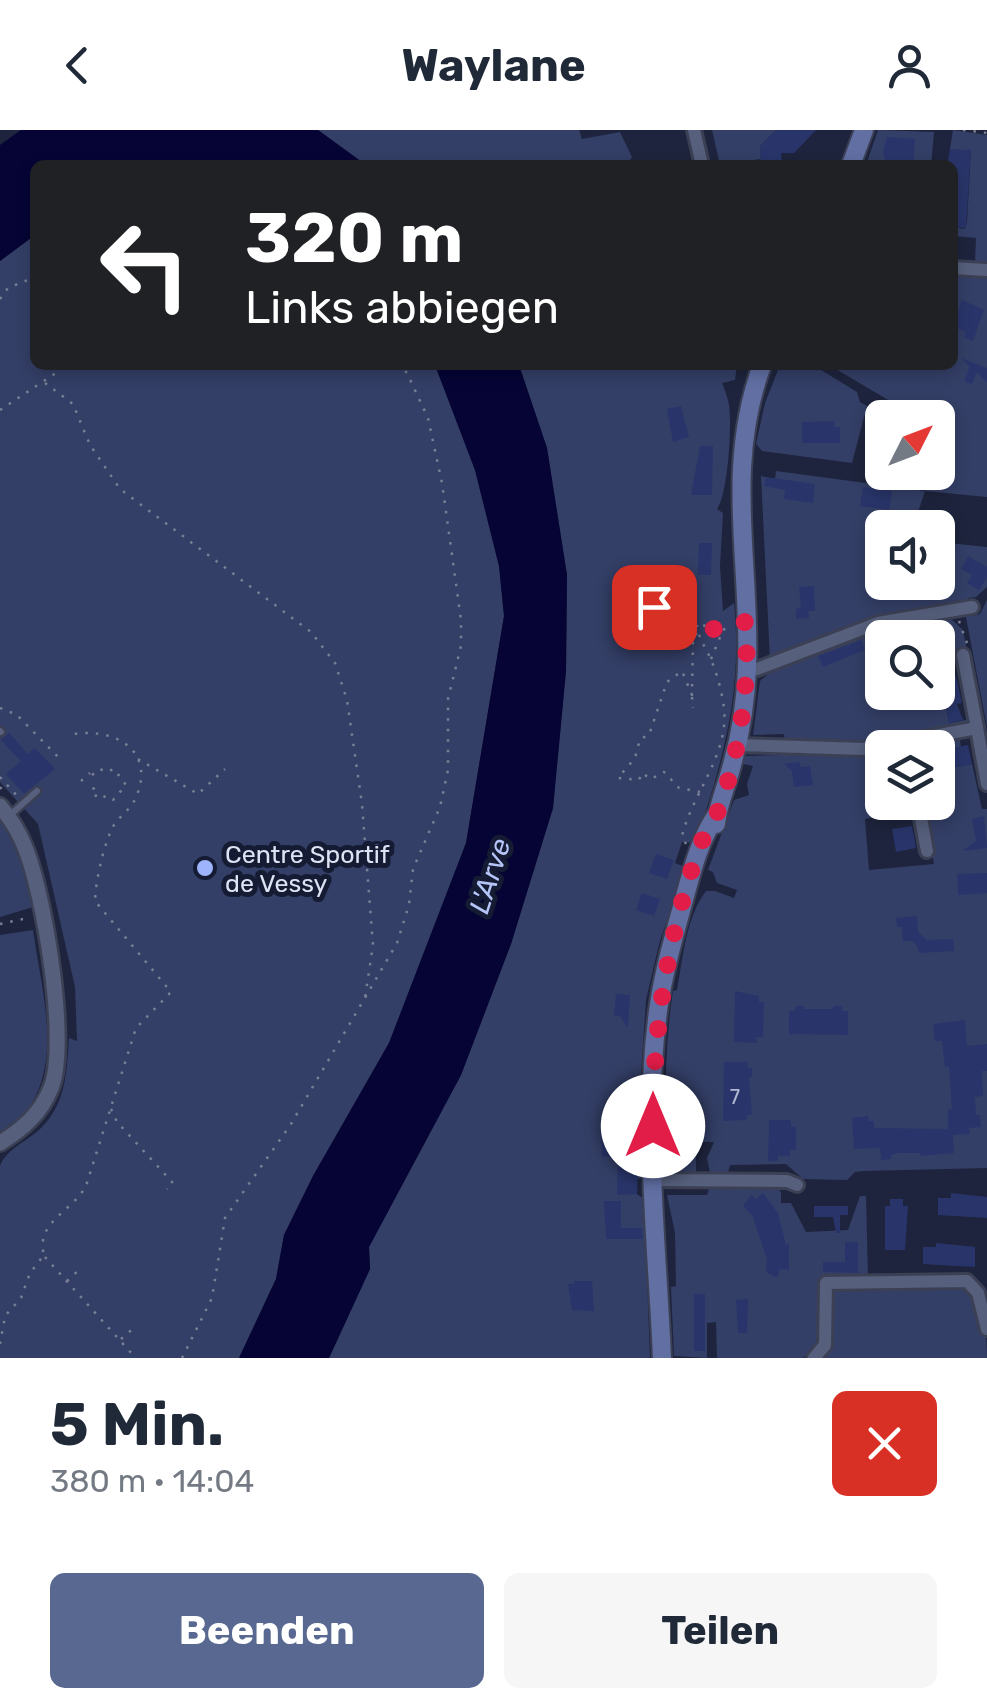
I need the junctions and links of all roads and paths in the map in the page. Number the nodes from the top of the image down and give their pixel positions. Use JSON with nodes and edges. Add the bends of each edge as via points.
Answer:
{"nodes":[{"id":1,"x":694,"y":130,"type":"edge"},
{"id":2,"x":864,"y":130,"type":"edge"},
{"id":3,"x":963,"y":130,"type":"edge"},
{"id":4,"x":987,"y":133,"type":"edge"},
{"id":5,"x":701,"y":160,"type":"edge"},
{"id":6,"x":854,"y":160,"type":"edge"},
{"id":7,"x":958,"y":268,"type":"edge"},
{"id":8,"x":987,"y":270,"type":"edge"},
{"id":9,"x":30,"y":279,"type":"edge"},
{"id":10,"x":0,"y":299,"type":"edge"},
{"id":11,"x":62,"y":370,"type":"edge"},
{"id":12,"x":405,"y":370,"type":"edge"},
{"id":13,"x":760,"y":370,"type":"edge"},
{"id":14,"x":45,"y":383,"type":"junction"},
{"id":15,"x":0,"y":410,"type":"edge"},
{"id":16,"x":654,"y":607,"type":"dead end"},
{"id":17,"x":972,"y":607,"type":"dead end"},
{"id":18,"x":746,"y":622,"type":"junction"},
{"id":19,"x":697,"y":626,"type":"junction"},
{"id":20,"x":722,"y":630,"type":"junction"},
{"id":21,"x":697,"y":633,"type":"junction"},
{"id":22,"x":963,"y":655,"type":"dead end"},
{"id":23,"x":711,"y":659,"type":"junction"},
{"id":24,"x":747,"y":670,"type":"junction"},
{"id":25,"x":692,"y":695,"type":"junction"},
{"id":26,"x":0,"y":708,"type":"edge"},
{"id":27,"x":693,"y":708,"type":"dead end"},
{"id":28,"x":977,"y":728,"type":"junction"},
{"id":29,"x":955,"y":733,"type":"edge"},
{"id":30,"x":68,"y":735,"type":"dead end"},
{"id":31,"x":738,"y":745,"type":"junction"},
{"id":32,"x":865,"y":749,"type":"edge"},
{"id":33,"x":137,"y":758,"type":"junction"},
{"id":34,"x":60,"y":760,"type":"dead end"},
{"id":35,"x":224,"y":769,"type":"dead end"},
{"id":36,"x":0,"y":778,"type":"edge"},
{"id":37,"x":81,"y":781,"type":"dead end"},
{"id":38,"x":99,"y":783,"type":"dead end"},
{"id":39,"x":987,"y":784,"type":"edge"},
{"id":40,"x":37,"y":791,"type":"dead end"},
{"id":41,"x":90,"y":791,"type":"junction"},
{"id":42,"x":700,"y":792,"type":"junction"},
{"id":43,"x":198,"y":794,"type":"junction"},
{"id":44,"x":85,"y":796,"type":"dead end"},
{"id":45,"x":192,"y":800,"type":"dead end"},
{"id":46,"x":24,"y":803,"type":"junction"},
{"id":47,"x":4,"y":811,"type":"edge"},
{"id":48,"x":921,"y":820,"type":"edge"},
{"id":49,"x":694,"y":851,"type":"dead end"},
{"id":50,"x":927,"y":852,"type":"dead end"},
{"id":51,"x":42,"y":914,"type":"junction"},
{"id":52,"x":0,"y":924,"type":"edge"},
{"id":53,"x":365,"y":999,"type":"junction"},
{"id":54,"x":111,"y":1108,"type":"junction"},
{"id":55,"x":0,"y":1143,"type":"edge"},
{"id":56,"x":655,"y":1180,"type":"junction"},
{"id":57,"x":797,"y":1185,"type":"dead end"},
{"id":58,"x":167,"y":1188,"type":"dead end"},
{"id":59,"x":44,"y":1256,"type":"junction"},
{"id":60,"x":81,"y":1268,"type":"dead end"},
{"id":61,"x":66,"y":1282,"type":"junction"},
{"id":62,"x":135,"y":1327,"type":"dead end"},
{"id":63,"x":987,"y":1329,"type":"edge"},
{"id":64,"x":120,"y":1340,"type":"junction"},
{"id":65,"x":0,"y":1344,"type":"edge"},
{"id":66,"x":130,"y":1358,"type":"edge"},
{"id":67,"x":182,"y":1358,"type":"edge"},
{"id":68,"x":662,"y":1358,"type":"edge"},
{"id":69,"x":814,"y":1358,"type":"edge"}],
"edges":[{"from":1,"to":5,"type":"street"},
{"from":2,"to":6,"type":"main road"},
{"from":3,"to":4,"type":"path"},
{"from":7,"to":8,"type":"street"},
{"from":9,"to":10,"type":"path"},
{"from":11,"to":14,"type":"path"},
{"from":12,"to":53,"type":"path","via":[[428,418],[442,483],[461,646],[448,699],[448,770],[440,806],[414,869],[397,943]]},
{"from":13,"to":18,"type":"main road","via":[[740,462]]},
{"from":14,"to":15,"type":"path"},
{"from":14,"to":53,"type":"path","via":[[73,404],[90,445],[120,488],[312,632],[335,664],[362,804],[372,945]]},
{"from":16,"to":19,"type":"path"},
{"from":17,"to":24,"type":"street","via":[[878,623]]},
{"from":18,"to":20,"type":"path"},
{"from":18,"to":24,"type":"main road"},
{"from":19,"to":20,"type":"path"},
{"from":19,"to":21,"type":"path"},
{"from":20,"to":23,"type":"path"},
{"from":21,"to":23,"type":"path"},
{"from":21,"to":25,"type":"path"},
{"from":22,"to":28,"type":"street"},
{"from":23,"to":42,"type":"path","via":[[725,714]]},
{"from":24,"to":31,"type":"main road"},
{"from":25,"to":27,"type":"path"},
{"from":25,"to":42,"type":"path","via":[[682,671],[667,682],[649,735],[618,778],[639,780],[642,773],[651,779],[664,772],[679,788]]},
{"from":26,"to":34,"type":"path","via":[[16,715]]},
{"from":28,"to":29,"type":"street"},
{"from":28,"to":39,"type":"street"},
{"from":30,"to":33,"type":"path","via":[[109,734]]},
{"from":31,"to":32,"type":"street"},
{"from":31,"to":56,"type":"main road","via":[[716,832],[668,956],[655,1039]]},
{"from":33,"to":43,"type":"path"},
{"from":33,"to":54,"type":"path","via":[[139,792],[110,833],[95,902],[171,992],[136,1028]]},
{"from":35,"to":43,"type":"path"},
{"from":36,"to":46,"type":"path"},
{"from":37,"to":41,"type":"path","via":[[100,769],[114,770],[126,785],[113,800]]},
{"from":38,"to":41,"type":"path"},
{"from":40,"to":46,"type":"lane"},
{"from":41,"to":44,"type":"path"},
{"from":42,"to":49,"type":"path","via":[[682,836]]},
{"from":43,"to":45,"type":"path"},
{"from":46,"to":47,"type":"lane"},
{"from":47,"to":51,"type":"street","via":[[30,862]]},
{"from":48,"to":50,"type":"street"},
{"from":51,"to":52,"type":"path"},
{"from":51,"to":55,"type":"street","via":[[55,1076],[36,1116]]},
{"from":53,"to":67,"type":"path","via":[[225,1218],[212,1298]]},
{"from":54,"to":58,"type":"path","via":[[173,1183]]},
{"from":54,"to":59,"type":"path","via":[[86,1186],[46,1230]]},
{"from":56,"to":57,"type":"street"},
{"from":56,"to":68,"type":"main road"},
{"from":59,"to":61,"type":"path"},
{"from":59,"to":65,"type":"path","via":[[5,1316]]},
{"from":60,"to":61,"type":"path"},
{"from":61,"to":64,"type":"path"},
{"from":62,"to":64,"type":"path"},
{"from":63,"to":69,"type":"street","via":[[978,1293],[967,1281],[826,1283],[826,1345]]},
{"from":64,"to":66,"type":"path"}]}
